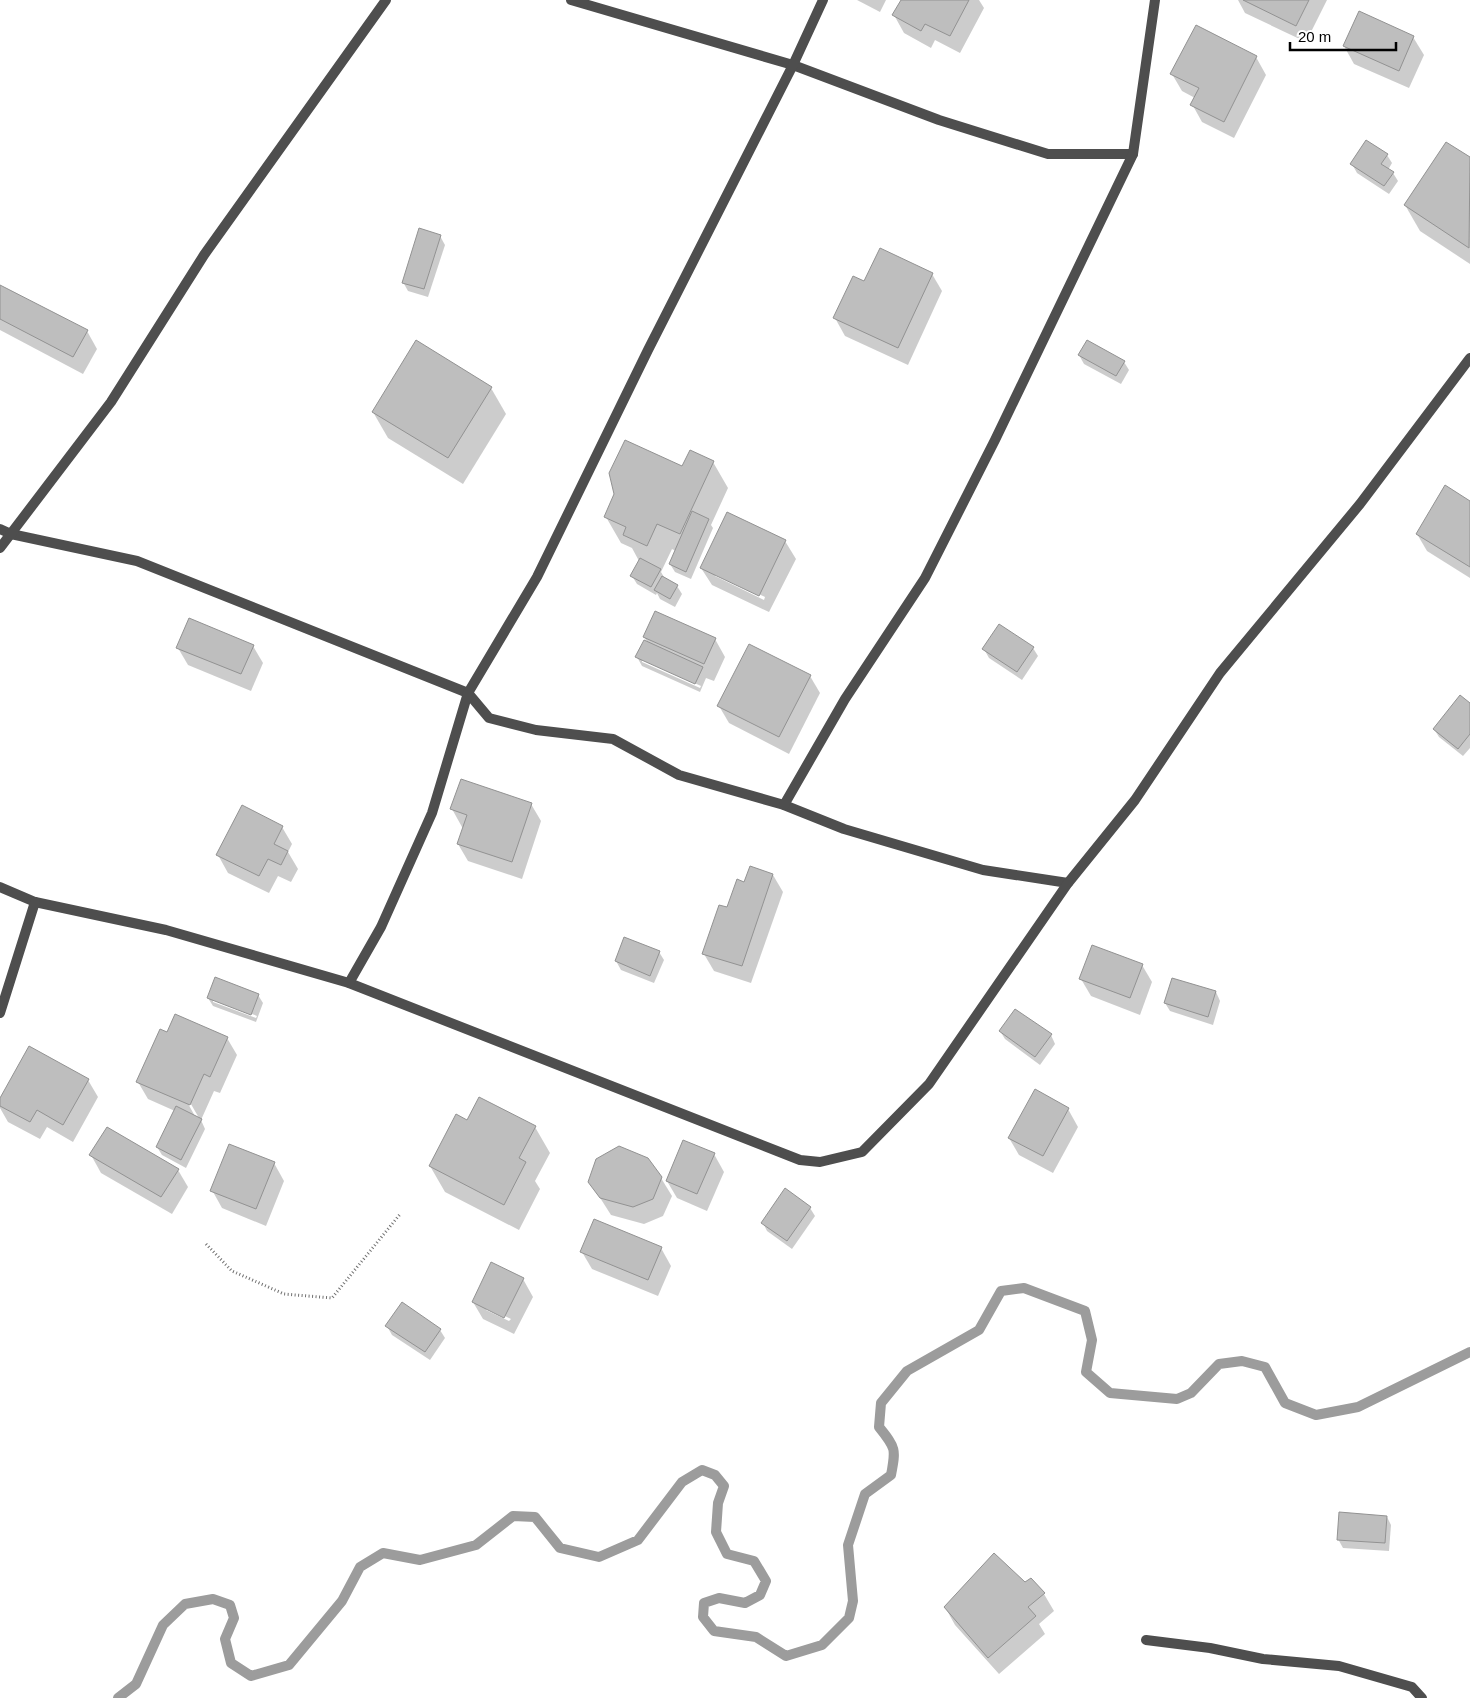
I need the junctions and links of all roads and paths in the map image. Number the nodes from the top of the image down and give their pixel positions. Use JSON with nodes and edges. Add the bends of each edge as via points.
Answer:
{"nodes":[{"id":1,"x":386,"y":0,"type":"edge"},
{"id":2,"x":571,"y":0,"type":"edge"},
{"id":3,"x":823,"y":0,"type":"edge"},
{"id":4,"x":1155,"y":0,"type":"edge"},
{"id":5,"x":793,"y":65,"type":"junction"},
{"id":6,"x":1132,"y":154,"type":"junction"},
{"id":7,"x":1470,"y":358,"type":"edge"},
{"id":8,"x":0,"y":529,"type":"edge"},
{"id":9,"x":11,"y":534,"type":"junction"},
{"id":10,"x":0,"y":548,"type":"edge"},
{"id":11,"x":468,"y":694,"type":"junction"},
{"id":12,"x":784,"y":805,"type":"junction"},
{"id":13,"x":1068,"y":883,"type":"junction"},
{"id":14,"x":0,"y":887,"type":"edge"},
{"id":15,"x":36,"y":902,"type":"junction"},
{"id":16,"x":349,"y":982,"type":"junction"},
{"id":17,"x":0,"y":1013,"type":"edge"},
{"id":18,"x":401,"y":1213,"type":"dead end"},
{"id":19,"x":206,"y":1244,"type":"dead end"},
{"id":20,"x":1146,"y":1640,"type":"dead end"},
{"id":21,"x":1422,"y":1698,"type":"edge"}],
"edges":[{"from":1,"to":9,"type":"street","via":[[204,255],[111,402]]},
{"from":2,"to":5,"type":"street"},
{"from":3,"to":5,"type":"street"},
{"from":4,"to":6,"type":"street"},
{"from":5,"to":6,"type":"street","via":[[939,120],[1048,154]]},
{"from":5,"to":11,"type":"street","via":[[537,577]]},
{"from":6,"to":12,"type":"street","via":[[925,578],[845,699]]},
{"from":7,"to":13,"type":"street","via":[[1360,504],[1220,673],[1135,800]]},
{"from":8,"to":9,"type":"street"},
{"from":9,"to":10,"type":"street"},
{"from":9,"to":11,"type":"street","via":[[137,561]]},
{"from":11,"to":12,"type":"street","via":[[489,718],[536,730],[613,739],[679,775]]},
{"from":11,"to":16,"type":"street","via":[[432,813],[381,926]]},
{"from":12,"to":13,"type":"street","via":[[844,829],[983,870]]},
{"from":13,"to":16,"type":"street","via":[[929,1084],[862,1152],[820,1162],[800,1160]]},
{"from":14,"to":15,"type":"street"},
{"from":15,"to":16,"type":"street","via":[[166,930]]},
{"from":15,"to":17,"type":"street"},
{"from":18,"to":19,"type":"path","via":[[332,1298],[284,1294],[232,1271]]},
{"from":20,"to":21,"type":"street","via":[[1263,1659],[1339,1666],[1412,1687]]}]}
